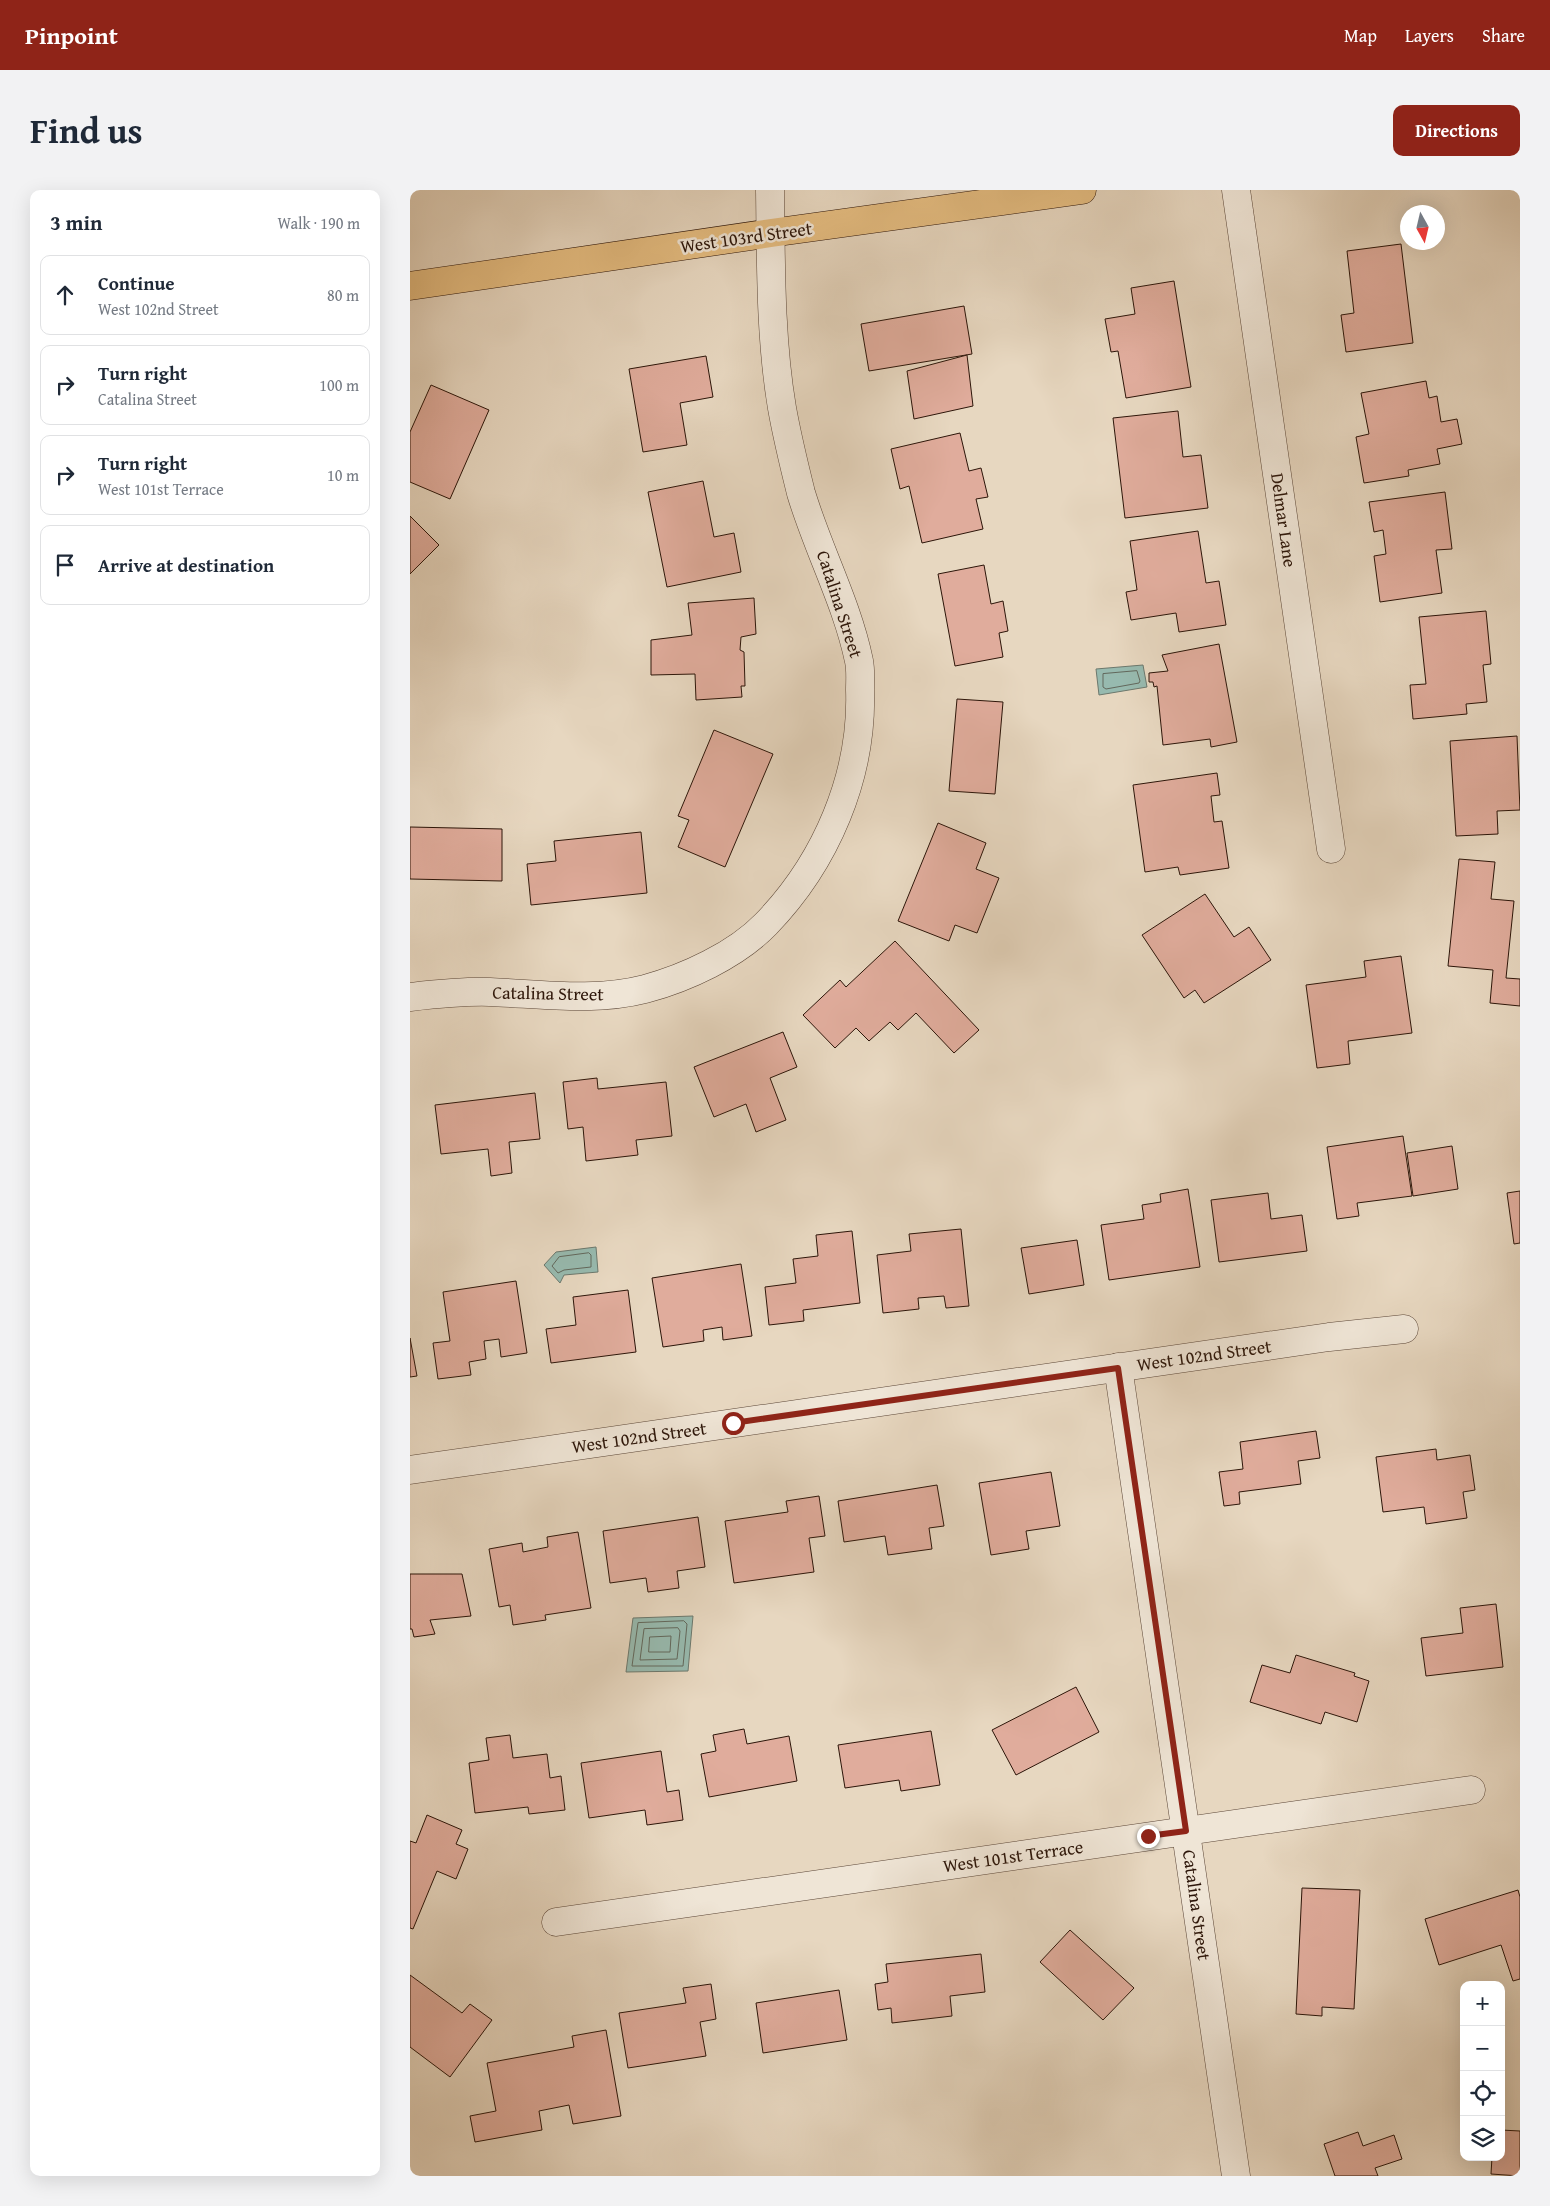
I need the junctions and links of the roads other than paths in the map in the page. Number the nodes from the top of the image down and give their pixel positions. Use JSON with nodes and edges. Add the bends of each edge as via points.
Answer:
{"nodes":[{"id":1,"x":770,"y":190,"type":"edge"},
{"id":2,"x":1082,"y":190,"type":"edge"},
{"id":3,"x":1236,"y":190,"type":"edge"},
{"id":4,"x":770,"y":233,"type":"junction"},
{"id":5,"x":410,"y":286,"type":"edge"},
{"id":6,"x":1331,"y":849,"type":"dead end"},
{"id":7,"x":410,"y":997,"type":"edge"},
{"id":8,"x":1404,"y":1330,"type":"dead end"},
{"id":9,"x":1118,"y":1368,"type":"junction"},
{"id":10,"x":410,"y":1470,"type":"edge"},
{"id":11,"x":1471,"y":1790,"type":"dead end"},
{"id":12,"x":1186,"y":1831,"type":"junction"},
{"id":13,"x":556,"y":1922,"type":"dead end"},
{"id":14,"x":1236,"y":2176,"type":"edge"}],
"edges":[{"from":1,"to":4,"type":"street","name":"Catalina Street"},
{"from":2,"to":4,"type":"main road","name":"West 103rd Street"},
{"from":3,"to":6,"type":"street","name":"Delmar Lane"},
{"from":4,"to":5,"type":"main road","name":"West 103rd Street"},
{"from":4,"to":7,"type":"street","name":"Catalina Street","via":[[775,351],[782,409],[802,493],[846,614],[860,664],[861,718],[852,773],[816,859],[764,925],[723,957],[670,982],[642,990],[591,996],[486,992]]},
{"from":8,"to":9,"type":"street","name":"West 102nd Street","via":[[1329,1337]]},
{"from":9,"to":10,"type":"street","name":"West 102nd Street"},
{"from":9,"to":12,"type":"street","name":"Catalina Street"},
{"from":11,"to":12,"type":"street","name":"West 101st Terrace"},
{"from":12,"to":13,"type":"street","name":"West 101st Terrace"},
{"from":12,"to":14,"type":"street","name":"Catalina Street"}]}
